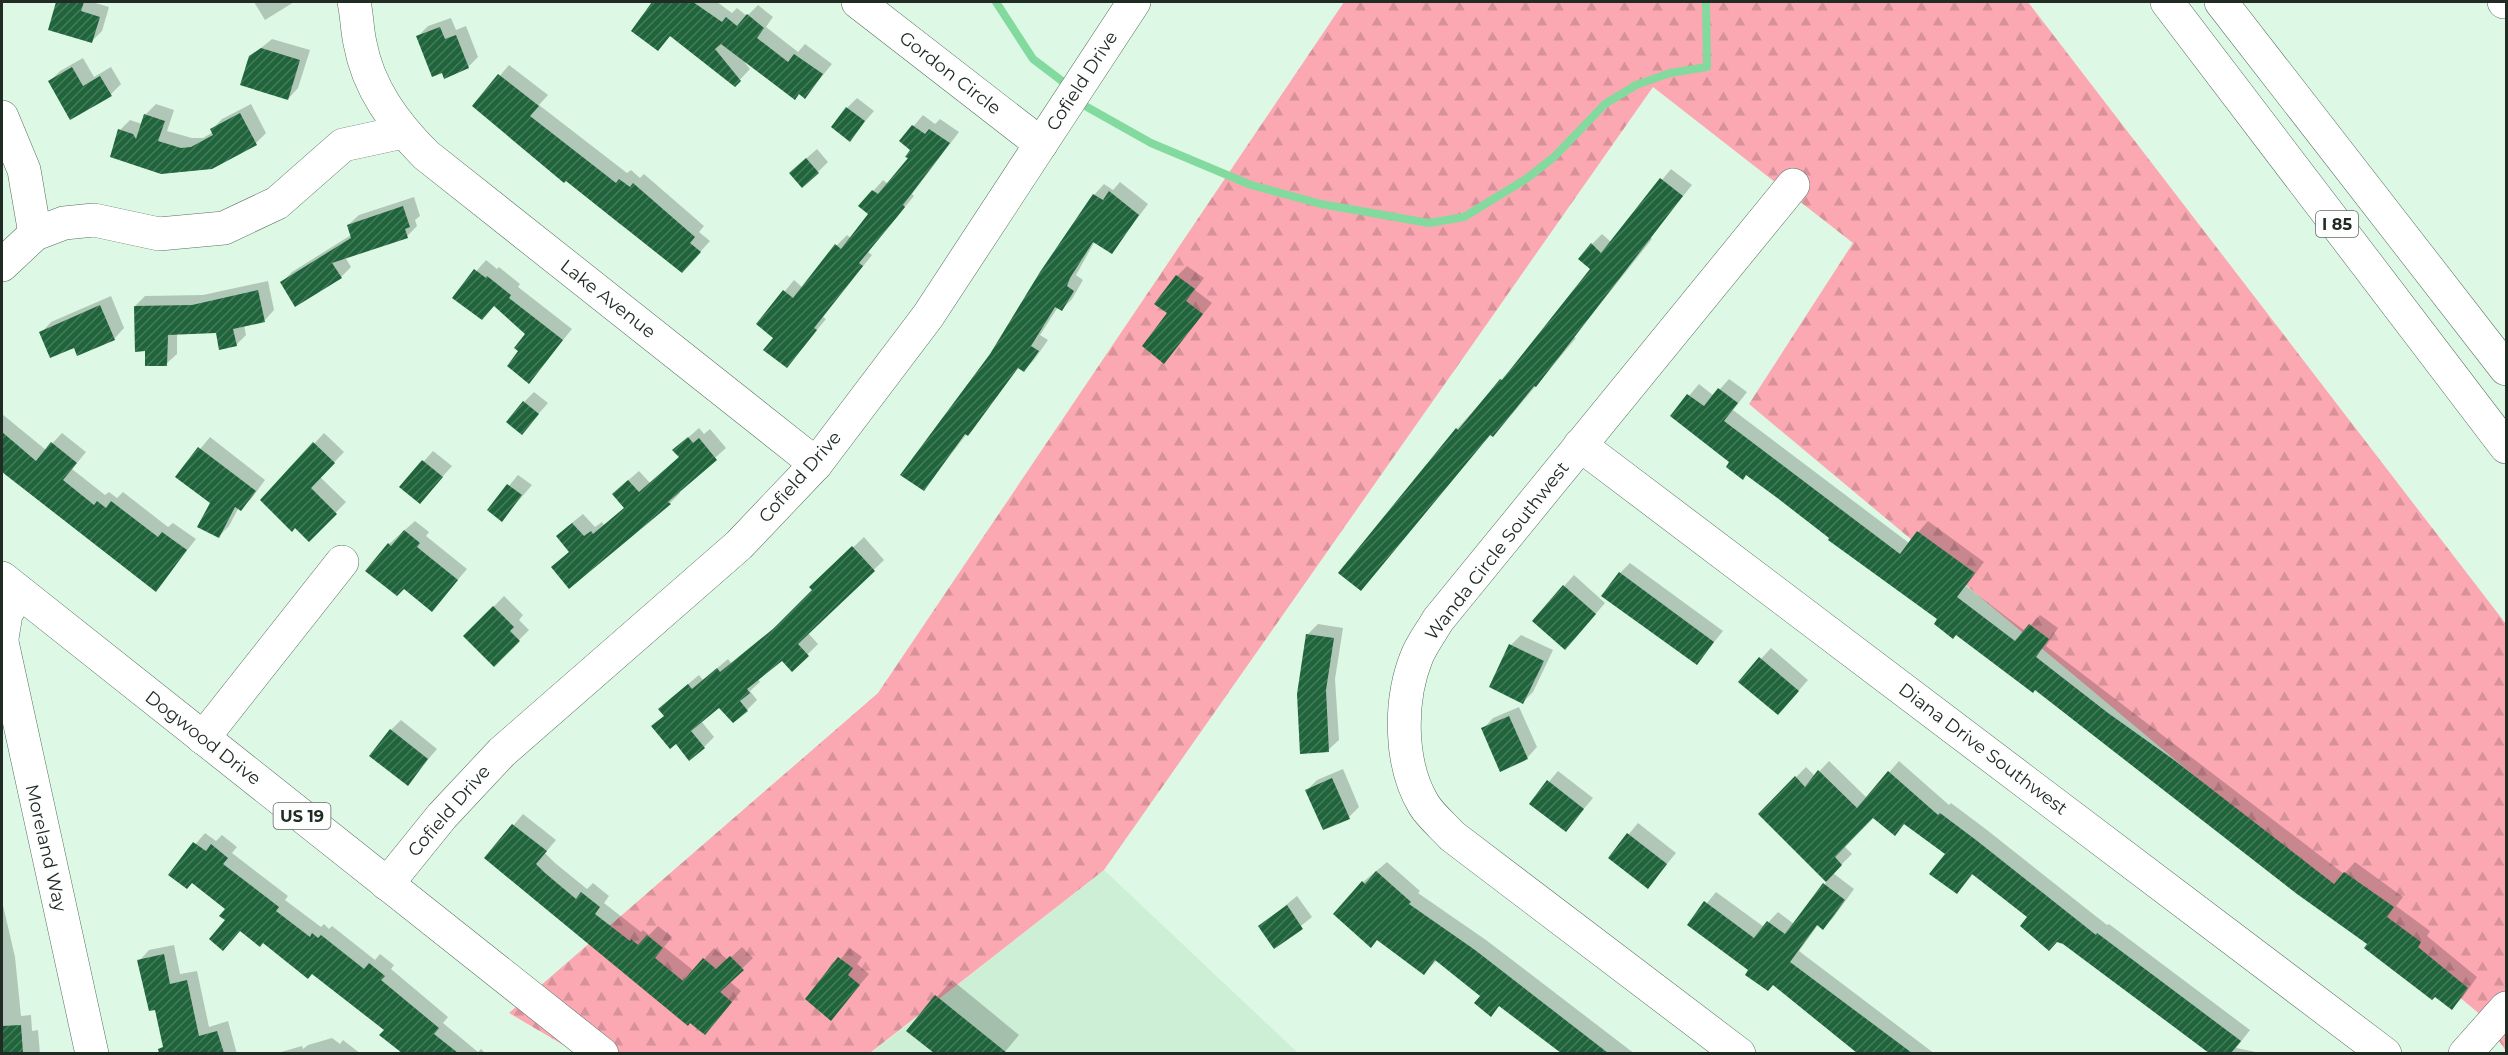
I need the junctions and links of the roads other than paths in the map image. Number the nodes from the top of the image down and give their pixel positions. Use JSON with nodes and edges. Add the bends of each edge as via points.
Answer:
{"nodes":[{"id":1,"x":354,"y":2,"type":"edge"},
{"id":2,"x":858,"y":2,"type":"edge"},
{"id":3,"x":1134,"y":2,"type":"edge"},
{"id":4,"x":2167,"y":2,"type":"edge"},
{"id":5,"x":2221,"y":2,"type":"edge"},
{"id":6,"x":2,"y":117,"type":"edge"},
{"id":7,"x":403,"y":132,"type":"junction"},
{"id":8,"x":1041,"y":144,"type":"junction"},
{"id":9,"x":1793,"y":185,"type":"dead end"},
{"id":10,"x":34,"y":234,"type":"junction"},
{"id":11,"x":2,"y":265,"type":"edge"},
{"id":12,"x":2506,"y":369,"type":"edge"},
{"id":13,"x":1580,"y":445,"type":"junction"},
{"id":14,"x":2506,"y":447,"type":"edge"},
{"id":15,"x":816,"y":464,"type":"junction"},
{"id":16,"x":342,"y":562,"type":"dead end"},
{"id":17,"x":10,"y":585,"type":"edge"},
{"id":18,"x":2,"y":640,"type":"edge"},
{"id":19,"x":11,"y":734,"type":"edge"},
{"id":20,"x":203,"y":738,"type":"junction"},
{"id":21,"x":387,"y":884,"type":"junction"},
{"id":22,"x":2506,"y":1008,"type":"edge"},
{"id":23,"x":92,"y":1053,"type":"edge"},
{"id":24,"x":602,"y":1053,"type":"edge"},
{"id":25,"x":1739,"y":1053,"type":"edge"},
{"id":26,"x":2385,"y":1053,"type":"edge"},
{"id":27,"x":2465,"y":1053,"type":"edge"}],
"edges":[{"from":1,"to":7,"type":"main road","name":"Lake Avenue","via":[[360,45],[369,73]]},
{"from":2,"to":8,"type":"main road","name":"Gordon Circle"},
{"from":3,"to":8,"type":"main road","name":"Cofield Drive"},
{"from":4,"to":14,"type":"main road","number":"I 85"},
{"from":5,"to":12,"type":"main road","number":"I 85"},
{"from":6,"to":10,"type":"main road","via":[[24,170]]},
{"from":7,"to":10,"type":"main road","via":[[344,145],[276,203],[224,228],[159,234],[94,220],[64,223]]},
{"from":7,"to":15,"type":"main road","name":"Lake Avenue","via":[[426,155]]},
{"from":8,"to":15,"type":"main road","name":"Cofield Drive","via":[[928,316]]},
{"from":9,"to":13,"type":"main road","name":"Wanda Circle Southwest"},
{"from":10,"to":11,"type":"main road"},
{"from":13,"to":25,"type":"main road","name":"Wanda Circle Southwest","via":[[1438,620],[1418,655],[1407,689],[1409,768],[1424,805],[1452,836]]},
{"from":13,"to":26,"type":"main road","name":"Diana Drive Southwest"},
{"from":15,"to":21,"type":"main road","name":"Cofield Drive","via":[[739,545],[502,752],[442,816]]},
{"from":16,"to":20,"type":"main road"},
{"from":17,"to":18,"type":"main road","name":"Moreland Way"},
{"from":17,"to":20,"type":"main road","name":"Dogwood Drive","number":"US 19"},
{"from":18,"to":19,"type":"main road","name":"Moreland Way"},
{"from":19,"to":23,"type":"main road","name":"Moreland Way"},
{"from":20,"to":21,"type":"main road","name":"Dogwood Drive","number":"US 19"},
{"from":21,"to":24,"type":"main road","name":"Dogwood Drive","number":"US 19"},
{"from":22,"to":27,"type":"main road"}]}
